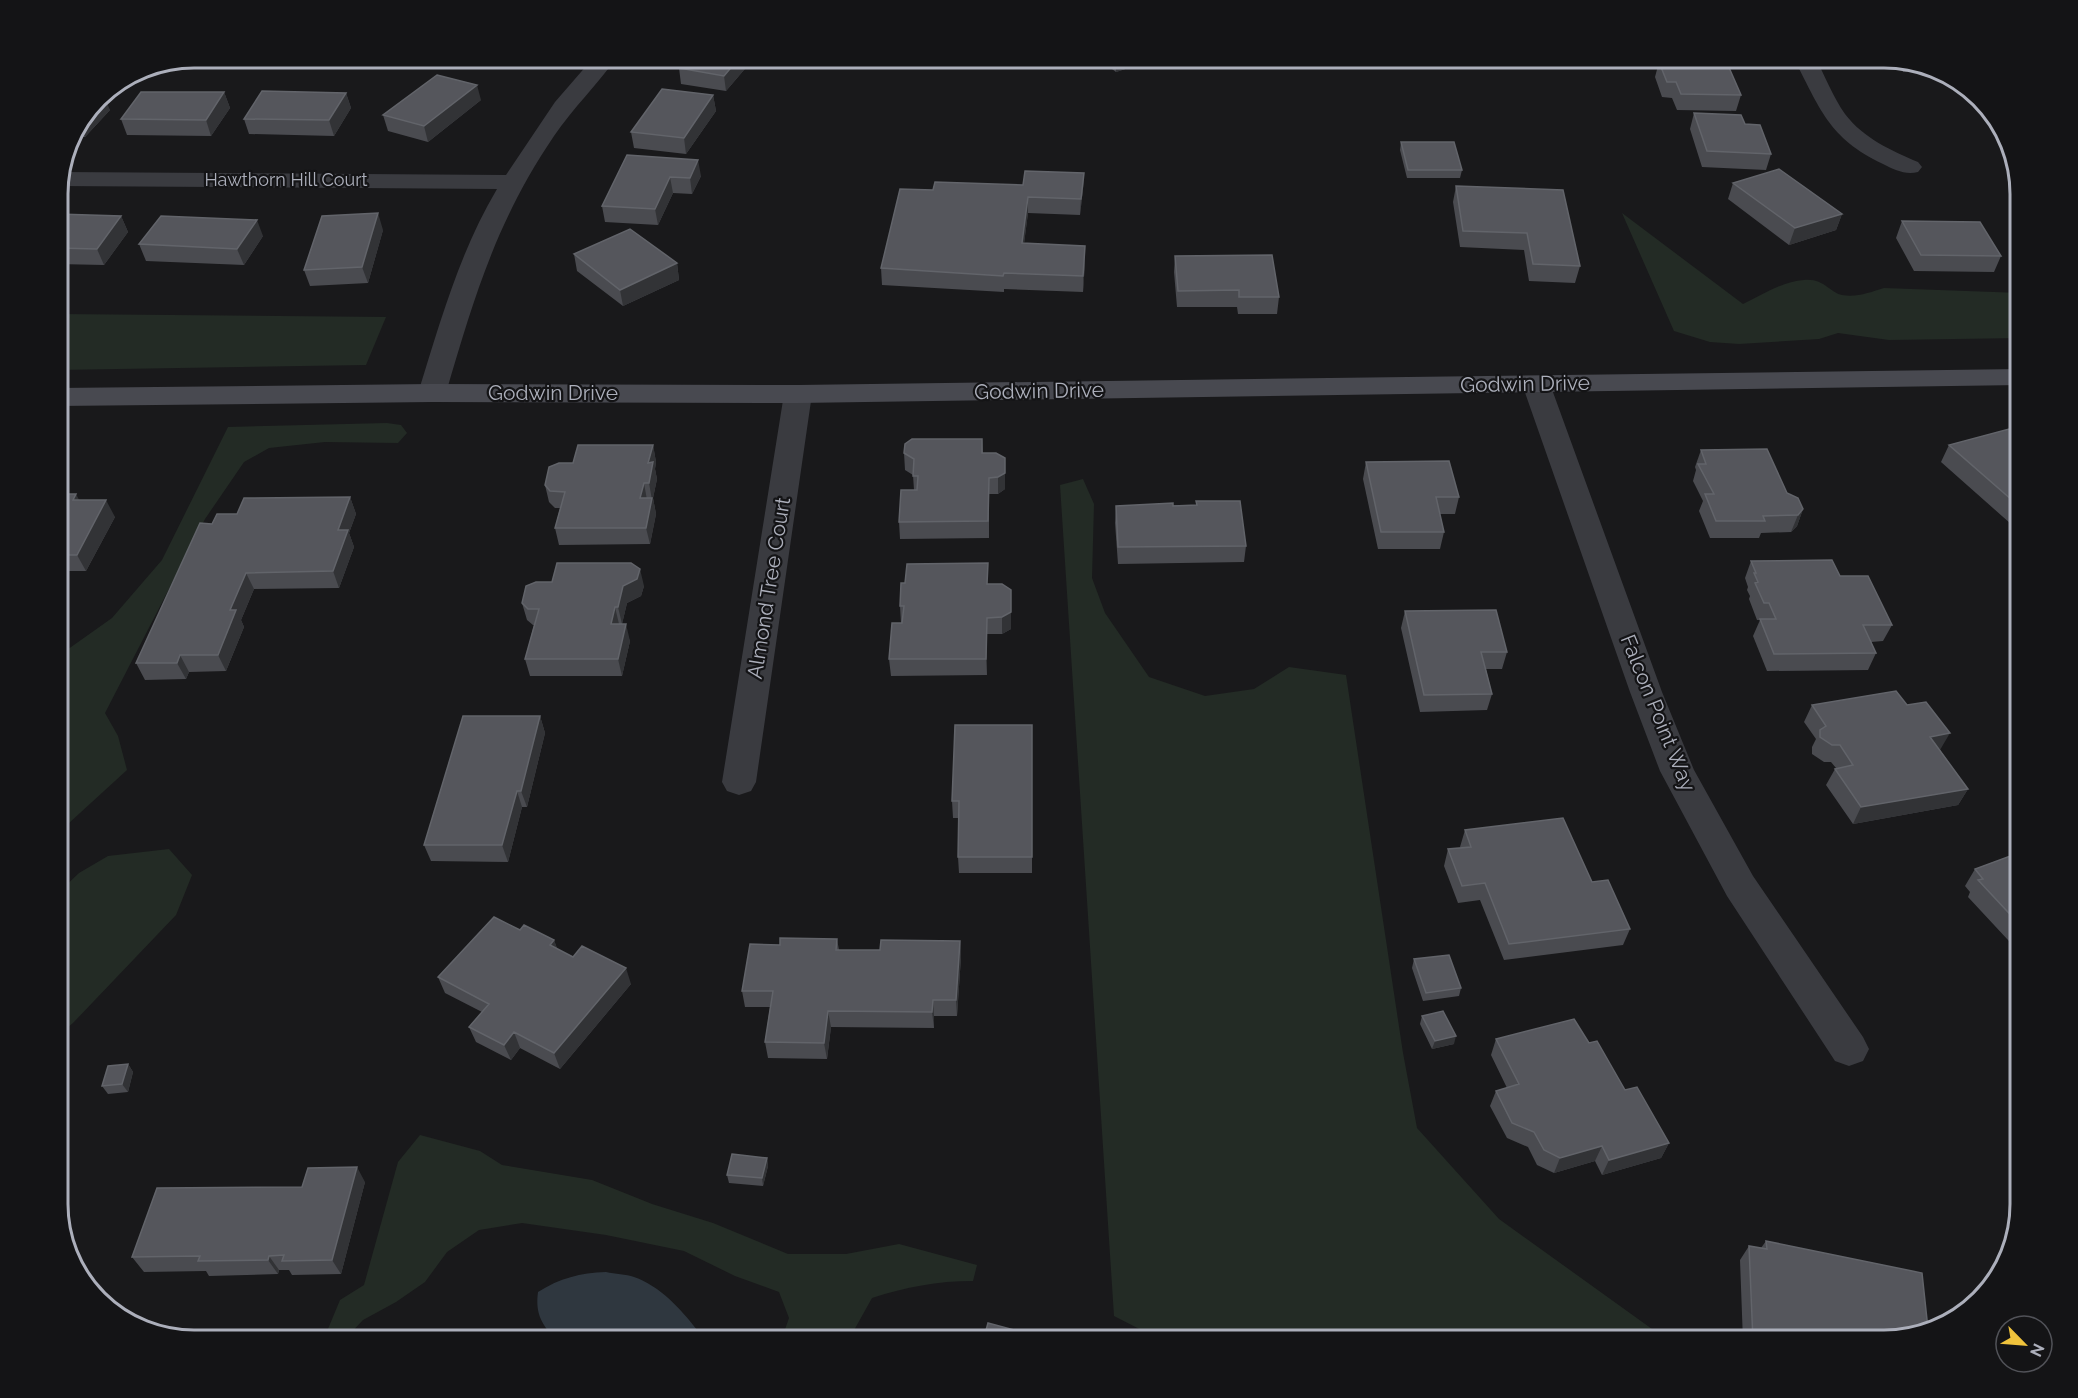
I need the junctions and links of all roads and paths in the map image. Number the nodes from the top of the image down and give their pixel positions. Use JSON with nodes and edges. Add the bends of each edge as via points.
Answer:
{"nodes":[{"id":1,"x":598,"y":67,"type":"edge"},
{"id":2,"x":1809,"y":67,"type":"edge"},
{"id":3,"x":1910,"y":167,"type":"dead end"},
{"id":4,"x":69,"y":179,"type":"edge"},
{"id":5,"x":514,"y":182,"type":"junction"},
{"id":6,"x":2010,"y":377,"type":"edge"},
{"id":7,"x":1536,"y":384,"type":"junction"},
{"id":8,"x":432,"y":393,"type":"junction"},
{"id":9,"x":798,"y":394,"type":"junction"},
{"id":10,"x":68,"y":397,"type":"edge"},
{"id":11,"x":739,"y":782,"type":"dead end"},
{"id":12,"x":1849,"y":1049,"type":"dead end"}],
"edges":[{"from":1,"to":5,"type":"street","via":[[554,120]]},
{"from":2,"to":3,"type":"street","via":[[1836,118],[1848,131],[1864,144]]},
{"from":4,"to":5,"type":"street","name":"Hawthorn Hill Court"},
{"from":5,"to":8,"type":"street","via":[[465,283]]},
{"from":6,"to":7,"type":"street","name":"Godwin Drive"},
{"from":7,"to":9,"type":"street","name":"Godwin Drive"},
{"from":7,"to":12,"type":"street","name":"Falcon Point Way","via":[[1677,771],[1740,886]]},
{"from":8,"to":9,"type":"street","name":"Godwin Drive"},
{"from":8,"to":10,"type":"street","name":"Godwin Drive"},
{"from":9,"to":11,"type":"street","name":"Almond Tree Court"}]}
